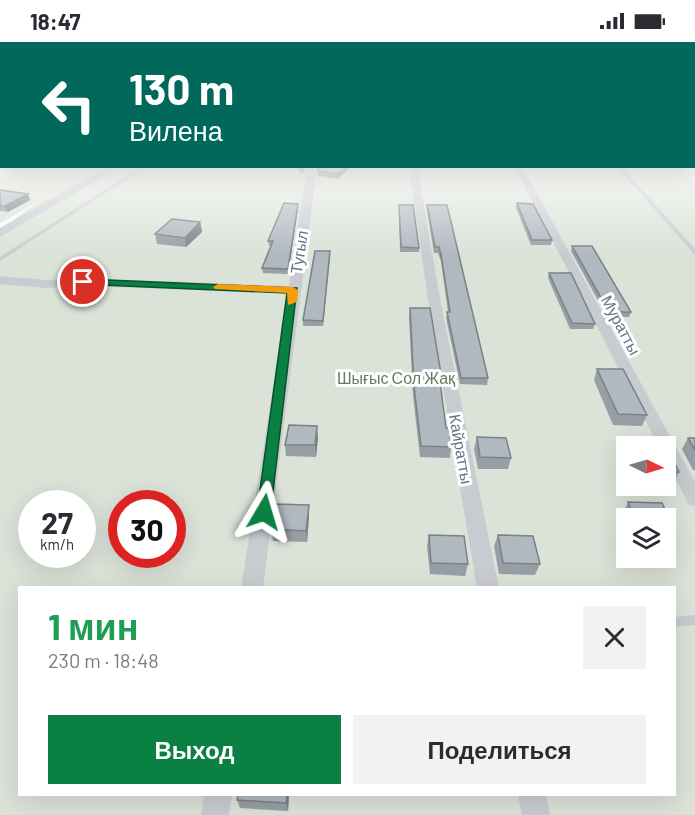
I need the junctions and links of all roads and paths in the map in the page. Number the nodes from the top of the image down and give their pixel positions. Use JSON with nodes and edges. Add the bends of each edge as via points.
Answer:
{"nodes":[{"id":1,"x":89,"y":182,"type":"edge"},
{"id":2,"x":121,"y":182,"type":"edge"},
{"id":3,"x":311,"y":182,"type":"edge"},
{"id":4,"x":416,"y":182,"type":"edge"},
{"id":5,"x":527,"y":182,"type":"edge"},
{"id":6,"x":632,"y":182,"type":"edge"},
{"id":7,"x":0,"y":233,"type":"edge"},
{"id":8,"x":695,"y":252,"type":"edge"},
{"id":9,"x":0,"y":259,"type":"edge"},
{"id":10,"x":0,"y":280,"type":"edge"},
{"id":11,"x":293,"y":290,"type":"junction"},
{"id":12,"x":695,"y":499,"type":"edge"},
{"id":13,"x":252,"y":586,"type":"edge"},
{"id":14,"x":488,"y":586,"type":"edge"},
{"id":15,"x":695,"y":620,"type":"edge"},
{"id":16,"x":676,"y":622,"type":"edge"},
{"id":17,"x":218,"y":796,"type":"edge"},
{"id":18,"x":532,"y":796,"type":"edge"},
{"id":19,"x":215,"y":815,"type":"edge"},
{"id":20,"x":536,"y":815,"type":"edge"}],
"edges":[{"from":1,"to":7,"type":"street"},
{"from":2,"to":9,"type":"lane"},
{"from":3,"to":11,"type":"street","name":"Тугыл"},
{"from":4,"to":14,"type":"street","name":"Кайратты"},
{"from":5,"to":12,"type":"street","name":"Муратты"},
{"from":6,"to":8,"type":"lane"},
{"from":10,"to":11,"type":"street"},
{"from":11,"to":13,"type":"street","name":"Тугыл"},
{"from":15,"to":16,"type":"lane"},
{"from":17,"to":19,"type":"street"},
{"from":18,"to":20,"type":"street"}]}
